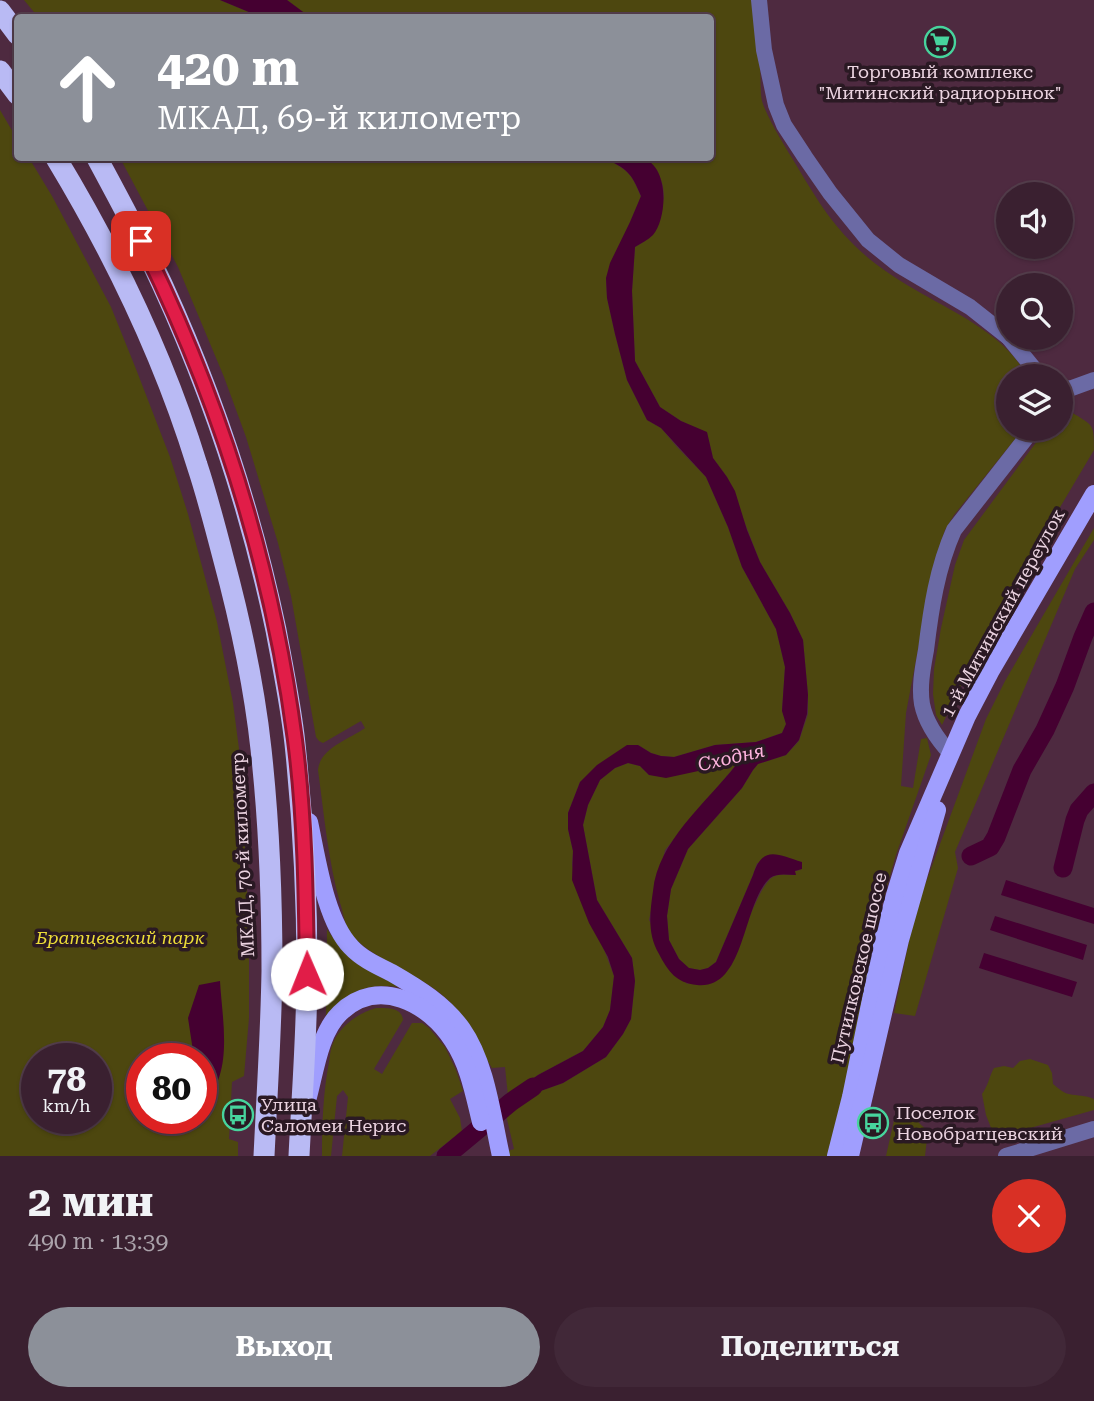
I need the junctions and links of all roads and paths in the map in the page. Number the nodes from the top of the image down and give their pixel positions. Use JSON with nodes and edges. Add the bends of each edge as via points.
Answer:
{"nodes":[{"id":1,"x":759,"y":0,"type":"edge"},
{"id":2,"x":0,"y":72,"type":"edge"},
{"id":3,"x":14,"y":90,"type":"edge"},
{"id":4,"x":58,"y":161,"type":"edge"},
{"id":5,"x":99,"y":161,"type":"edge"},
{"id":6,"x":996,"y":328,"type":"edge"},
{"id":7,"x":1020,"y":350,"type":"edge"},
{"id":8,"x":1031,"y":364,"type":"edge"},
{"id":9,"x":1094,"y":380,"type":"edge"},
{"id":10,"x":1073,"y":388,"type":"edge"},
{"id":11,"x":1024,"y":441,"type":"edge"},
{"id":12,"x":1094,"y":494,"type":"edge"},
{"id":13,"x":951,"y":754,"type":"junction"},
{"id":14,"x":297,"y":764,"type":"junction"},
{"id":15,"x":481,"y":1097,"type":"junction"},
{"id":16,"x":300,"y":1128,"type":"junction"},
{"id":17,"x":1094,"y":1129,"type":"edge"},
{"id":18,"x":494,"y":1152,"type":"edge"},
{"id":19,"x":264,"y":1156,"type":"edge"},
{"id":20,"x":299,"y":1156,"type":"edge"},
{"id":21,"x":836,"y":1156,"type":"edge"},
{"id":22,"x":850,"y":1156,"type":"edge"},
{"id":23,"x":1006,"y":1156,"type":"edge"}],
"edges":[{"from":1,"to":6,"type":"street","via":[[776,104],[830,194],[868,240],[899,265]]},
{"from":2,"to":3,"type":"highway"},
{"from":4,"to":19,"type":"highway","name":"МКАД, 70-й километр","via":[[105,245],[158,357],[197,464],[249,665],[261,747],[272,911]]},
{"from":5,"to":14,"type":"highway","via":[[187,342],[246,508],[279,647]]},
{"from":7,"to":8,"type":"street"},
{"from":9,"to":10,"type":"street"},
{"from":11,"to":13,"type":"street","via":[[954,530],[939,570],[922,704],[931,728]]},
{"from":12,"to":13,"type":"main road","name":"1-й Митинский переулок","via":[[990,672]]},
{"from":13,"to":21,"type":"main road","name":"Путилковское шоссе","via":[[895,895]]},
{"from":13,"to":22,"type":"main road","name":"Путилковское шоссе","via":[[910,899]]},
{"from":14,"to":15,"type":"main road","via":[[324,890],[341,934],[360,955],[442,1006],[463,1030],[476,1055]]},
{"from":14,"to":16,"type":"highway","via":[[307,974]]},
{"from":15,"to":16,"type":"main road","via":[[453,1041],[436,1019],[401,997],[370,997],[340,1013],[329,1028]]},
{"from":15,"to":18,"type":"main road"},
{"from":16,"to":20,"type":"highway"},
{"from":17,"to":23,"type":"street"}]}
